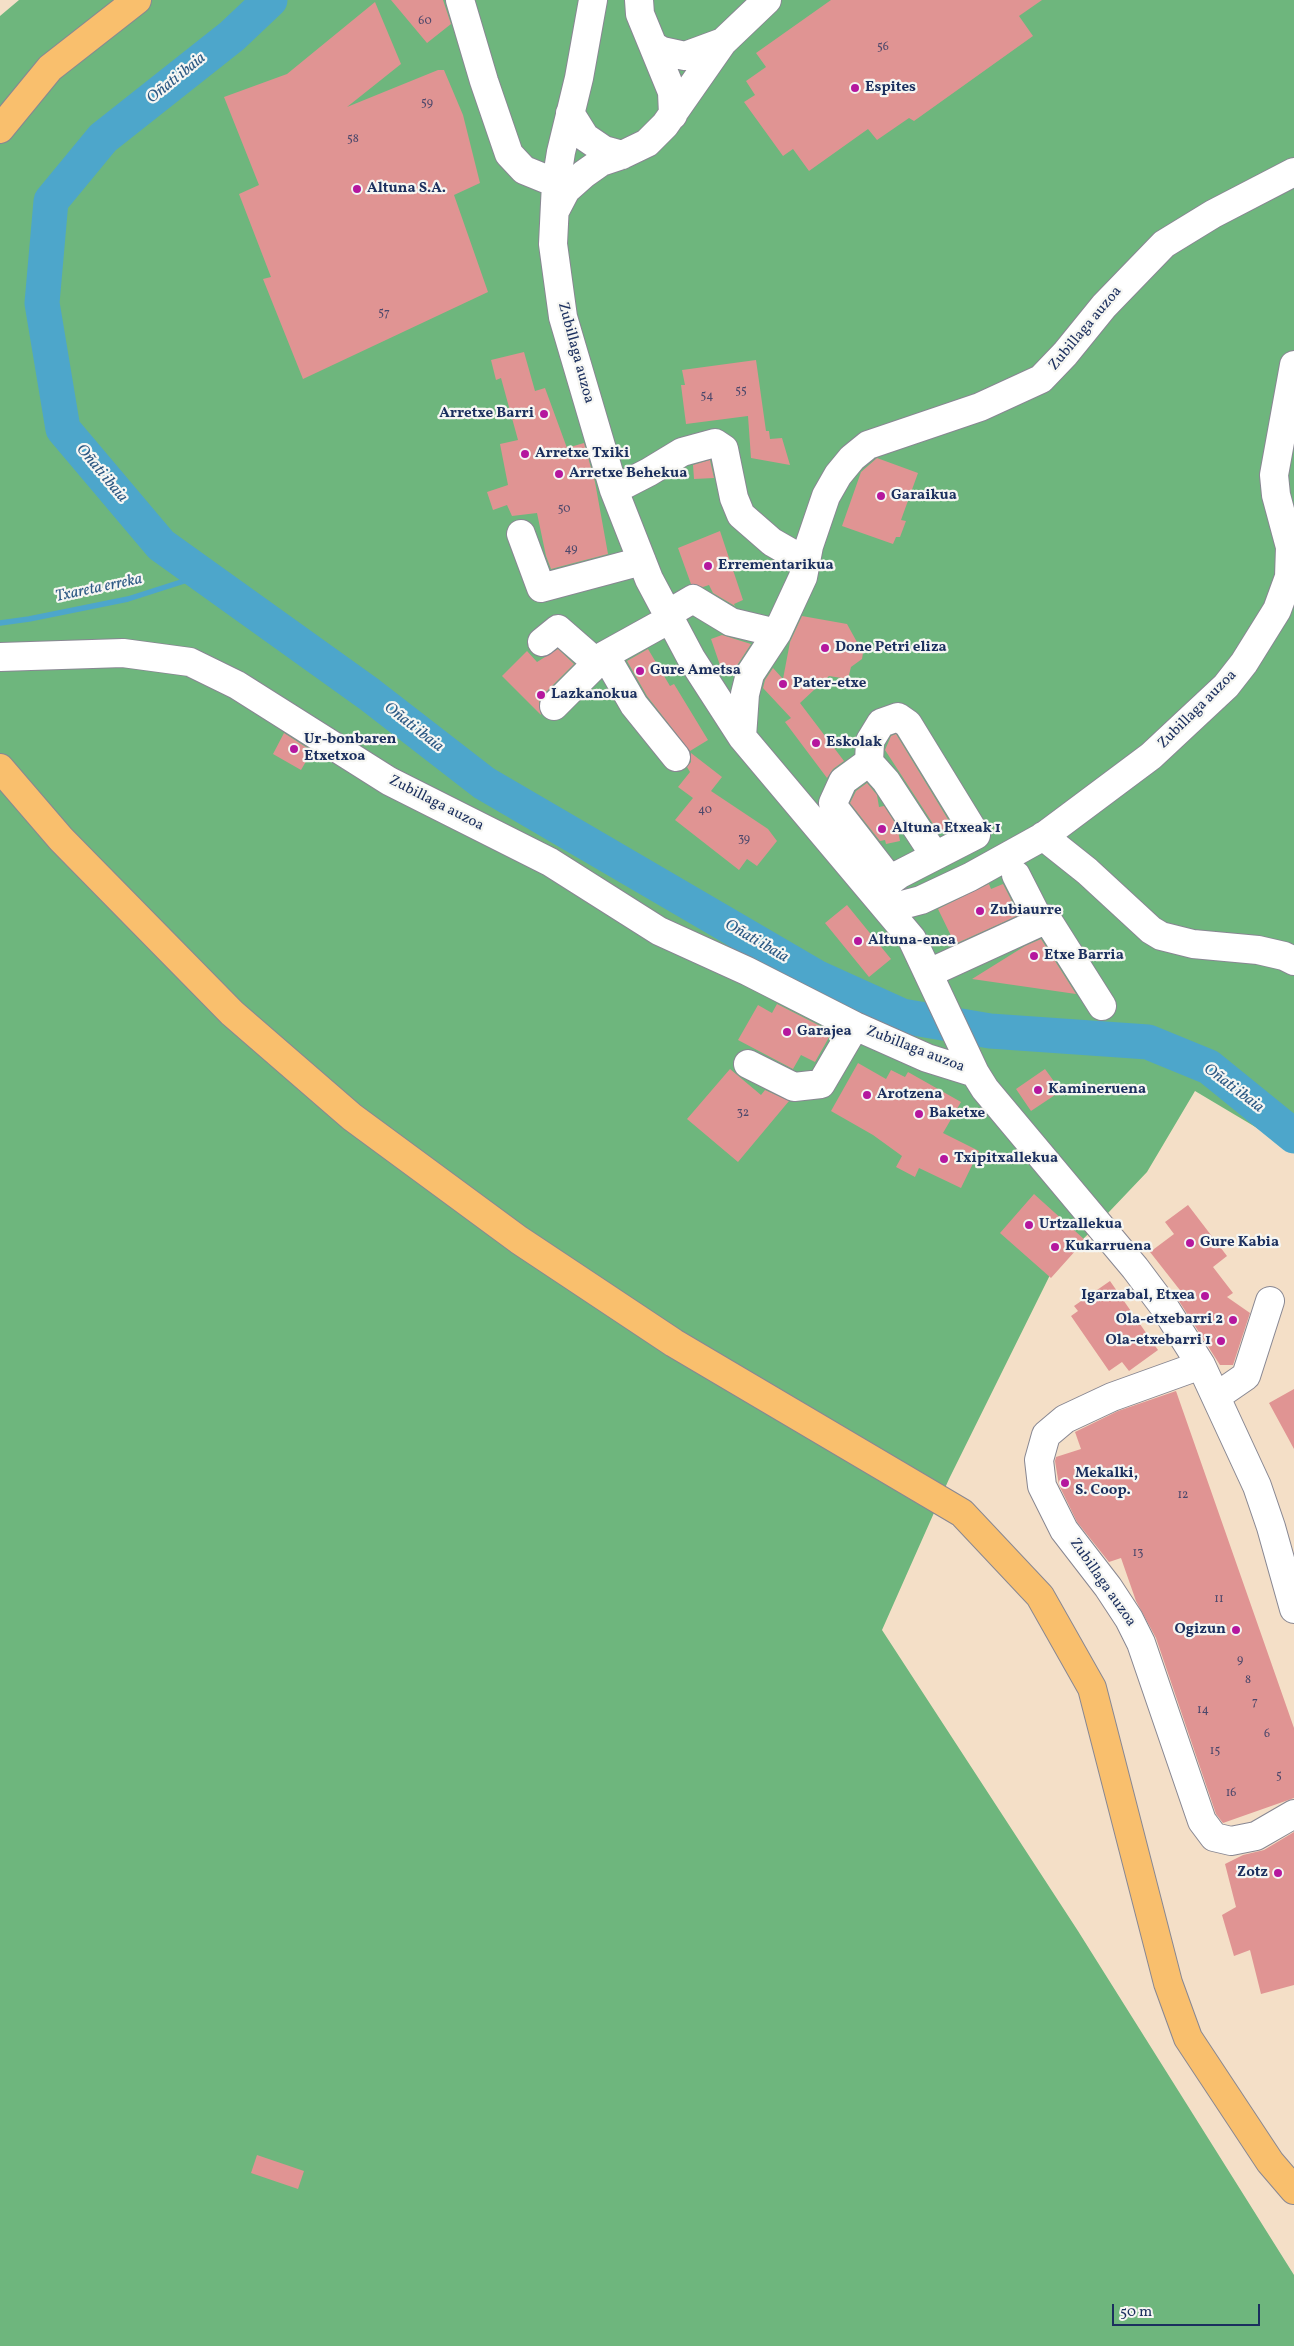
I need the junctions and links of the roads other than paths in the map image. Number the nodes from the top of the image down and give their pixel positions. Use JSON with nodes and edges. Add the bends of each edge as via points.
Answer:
{"nodes":[{"id":1,"x":137,"y":0,"type":"edge"},
{"id":2,"x":460,"y":0,"type":"edge"},
{"id":3,"x":593,"y":0,"type":"edge"},
{"id":4,"x":639,"y":0,"type":"edge"},
{"id":5,"x":767,"y":0,"type":"edge"},
{"id":6,"x":723,"y":42,"type":"junction"},
{"id":7,"x":654,"y":46,"type":"junction"},
{"id":8,"x":570,"y":113,"type":"junction"},
{"id":9,"x":673,"y":115,"type":"junction"},
{"id":10,"x":0,"y":129,"type":"edge"},
{"id":11,"x":622,"y":155,"type":"junction"},
{"id":12,"x":1294,"y":172,"type":"edge"},
{"id":13,"x":556,"y":184,"type":"junction"},
{"id":14,"x":554,"y":213,"type":"junction"},
{"id":15,"x":1294,"y":365,"type":"edge"},
{"id":16,"x":614,"y":490,"type":"junction"},
{"id":17,"x":521,"y":534,"type":"dead end"},
{"id":18,"x":806,"y":557,"type":"junction"},
{"id":19,"x":642,"y":561,"type":"junction"},
{"id":20,"x":673,"y":614,"type":"junction"},
{"id":21,"x":777,"y":633,"type":"junction"},
{"id":22,"x":542,"y":642,"type":"dead end"},
{"id":23,"x":0,"y":657,"type":"edge"},
{"id":24,"x":600,"y":659,"type":"junction"},
{"id":25,"x":554,"y":706,"type":"dead end"},
{"id":26,"x":742,"y":737,"type":"junction"},
{"id":27,"x":676,"y":756,"type":"dead end"},
{"id":28,"x":869,"y":762,"type":"junction"},
{"id":29,"x":0,"y":768,"type":"edge"},
{"id":30,"x":1043,"y":836,"type":"junction"},
{"id":31,"x":935,"y":856,"type":"junction"},
{"id":32,"x":1016,"y":875,"type":"dead end"},
{"id":33,"x":885,"y":896,"type":"junction"},
{"id":34,"x":1040,"y":922,"type":"junction"},
{"id":35,"x":1294,"y":961,"type":"edge"},
{"id":36,"x":930,"y":976,"type":"junction"},
{"id":37,"x":1102,"y":1006,"type":"dead end"},
{"id":38,"x":855,"y":1026,"type":"junction"},
{"id":39,"x":748,"y":1064,"type":"dead end"},
{"id":40,"x":975,"y":1073,"type":"junction"},
{"id":41,"x":1270,"y":1301,"type":"dead end"},
{"id":42,"x":1200,"y":1365,"type":"junction"},
{"id":43,"x":1217,"y":1396,"type":"junction"},
{"id":44,"x":1294,"y":1610,"type":"edge"},
{"id":45,"x":1294,"y":1814,"type":"edge"},
{"id":46,"x":1294,"y":2190,"type":"edge"}],
"edges":[{"from":1,"to":10,"type":"main road","via":[[50,68]]},
{"from":2,"to":13,"type":"street","via":[[509,154],[524,170]]},
{"from":3,"to":8,"type":"street","name":"Zubillaga auzoa"},
{"from":4,"to":7,"type":"street","via":[[640,14]]},
{"from":5,"to":6,"type":"street","name":"Zubillaga auzoa"},
{"from":6,"to":7,"type":"street","name":"Zubillaga auzoa","via":[[685,56]]},
{"from":6,"to":9,"type":"street","name":"Zubillaga auzoa"},
{"from":7,"to":9,"type":"street","via":[[672,92]]},
{"from":8,"to":11,"type":"street","via":[[585,137],[604,150]]},
{"from":8,"to":13,"type":"street","name":"Zubillaga auzoa"},
{"from":9,"to":11,"type":"street","name":"Zubillaga auzoa","via":[[647,143]]},
{"from":11,"to":14,"type":"street","name":"Zubillaga auzoa","via":[[601,162],[584,174],[566,190]]},
{"from":12,"to":18,"type":"street","name":"Zubillaga auzoa","via":[[1187,228],[1164,244],[1104,306],[1041,379],[997,401],[889,437],[861,450],[838,475],[826,496]]},
{"from":13,"to":14,"type":"street","name":"Zubillaga auzoa"},
{"from":14,"to":16,"type":"street","name":"Zubillaga auzoa","via":[[553,244],[562,317]]},
{"from":15,"to":30,"type":"street","name":"Zubillaga auzoa","via":[[1274,475],[1291,558],[1288,584],[1277,610],[1226,686],[1189,722],[1138,767]]},
{"from":16,"to":18,"type":"street","via":[[682,452],[716,443],[724,449],[734,498],[741,515],[772,542],[793,554]]},
{"from":16,"to":19,"type":"street","name":"Zubillaga auzoa"},
{"from":17,"to":19,"type":"street","via":[[541,588]]},
{"from":18,"to":21,"type":"street","name":"Zubillaga auzoa","via":[[803,577]]},
{"from":19,"to":20,"type":"street","name":"Zubillaga auzoa"},
{"from":20,"to":21,"type":"street","via":[[693,599],[731,622]]},
{"from":20,"to":24,"type":"street"},
{"from":20,"to":26,"type":"street","name":"Zubillaga auzoa","via":[[715,698]]},
{"from":21,"to":26,"type":"street","name":"Zubillaga auzoa","via":[[750,674]]},
{"from":22,"to":24,"type":"street","via":[[558,628]]},
{"from":23,"to":38,"type":"street","name":"Zubillaga auzoa","via":[[123,653],[190,662],[237,685],[389,781],[550,862],[659,931]]},
{"from":24,"to":25,"type":"street"},
{"from":24,"to":27,"type":"street"},
{"from":26,"to":33,"type":"street","name":"Zubillaga auzoa"},
{"from":28,"to":31,"type":"street","via":[[886,781]]},
{"from":28,"to":31,"type":"street","via":[[870,741],[881,723],[898,717],[908,724],[976,835]]},
{"from":28,"to":33,"type":"street","name":"Zubillaga auzoa","via":[[843,781],[833,803]]},
{"from":29,"to":46,"type":"main road","via":[[61,839],[232,1013],[352,1117],[519,1240],[674,1344],[962,1513],[1040,1596],[1092,1688],[1168,1984],[1188,2038],[1270,2162]]},
{"from":30,"to":33,"type":"street","name":"Zubillaga auzoa","via":[[970,877],[920,900],[902,905]]},
{"from":30,"to":35,"type":"street","via":[[1161,936],[1193,944],[1258,950]]},
{"from":31,"to":33,"type":"street"},
{"from":32,"to":34,"type":"street"},
{"from":33,"to":36,"type":"street","name":"Zubillaga auzoa"},
{"from":34,"to":36,"type":"street"},
{"from":34,"to":37,"type":"street","via":[[1047,919]]},
{"from":36,"to":40,"type":"street","name":"Zubillaga auzoa"},
{"from":38,"to":39,"type":"street","name":"Zubillaga auzoa","via":[[821,1084],[794,1087]]},
{"from":38,"to":40,"type":"street","name":"Zubillaga auzoa","via":[[927,1058]]},
{"from":40,"to":42,"type":"street","name":"Zubillaga auzoa","via":[[1018,1130],[1135,1268],[1165,1308]]},
{"from":41,"to":43,"type":"street","via":[[1246,1376]]},
{"from":42,"to":43,"type":"street","name":"Zubillaga auzoa"},
{"from":42,"to":45,"type":"street","name":"Zubillaga auzoa","via":[[1112,1397],[1065,1419],[1046,1435],[1039,1460],[1042,1486],[1064,1530],[1108,1587],[1141,1643],[1202,1821],[1214,1837],[1231,1842],[1256,1836]]},
{"from":43,"to":44,"type":"street","name":"Zubillaga auzoa","via":[[1257,1486]]}]}
